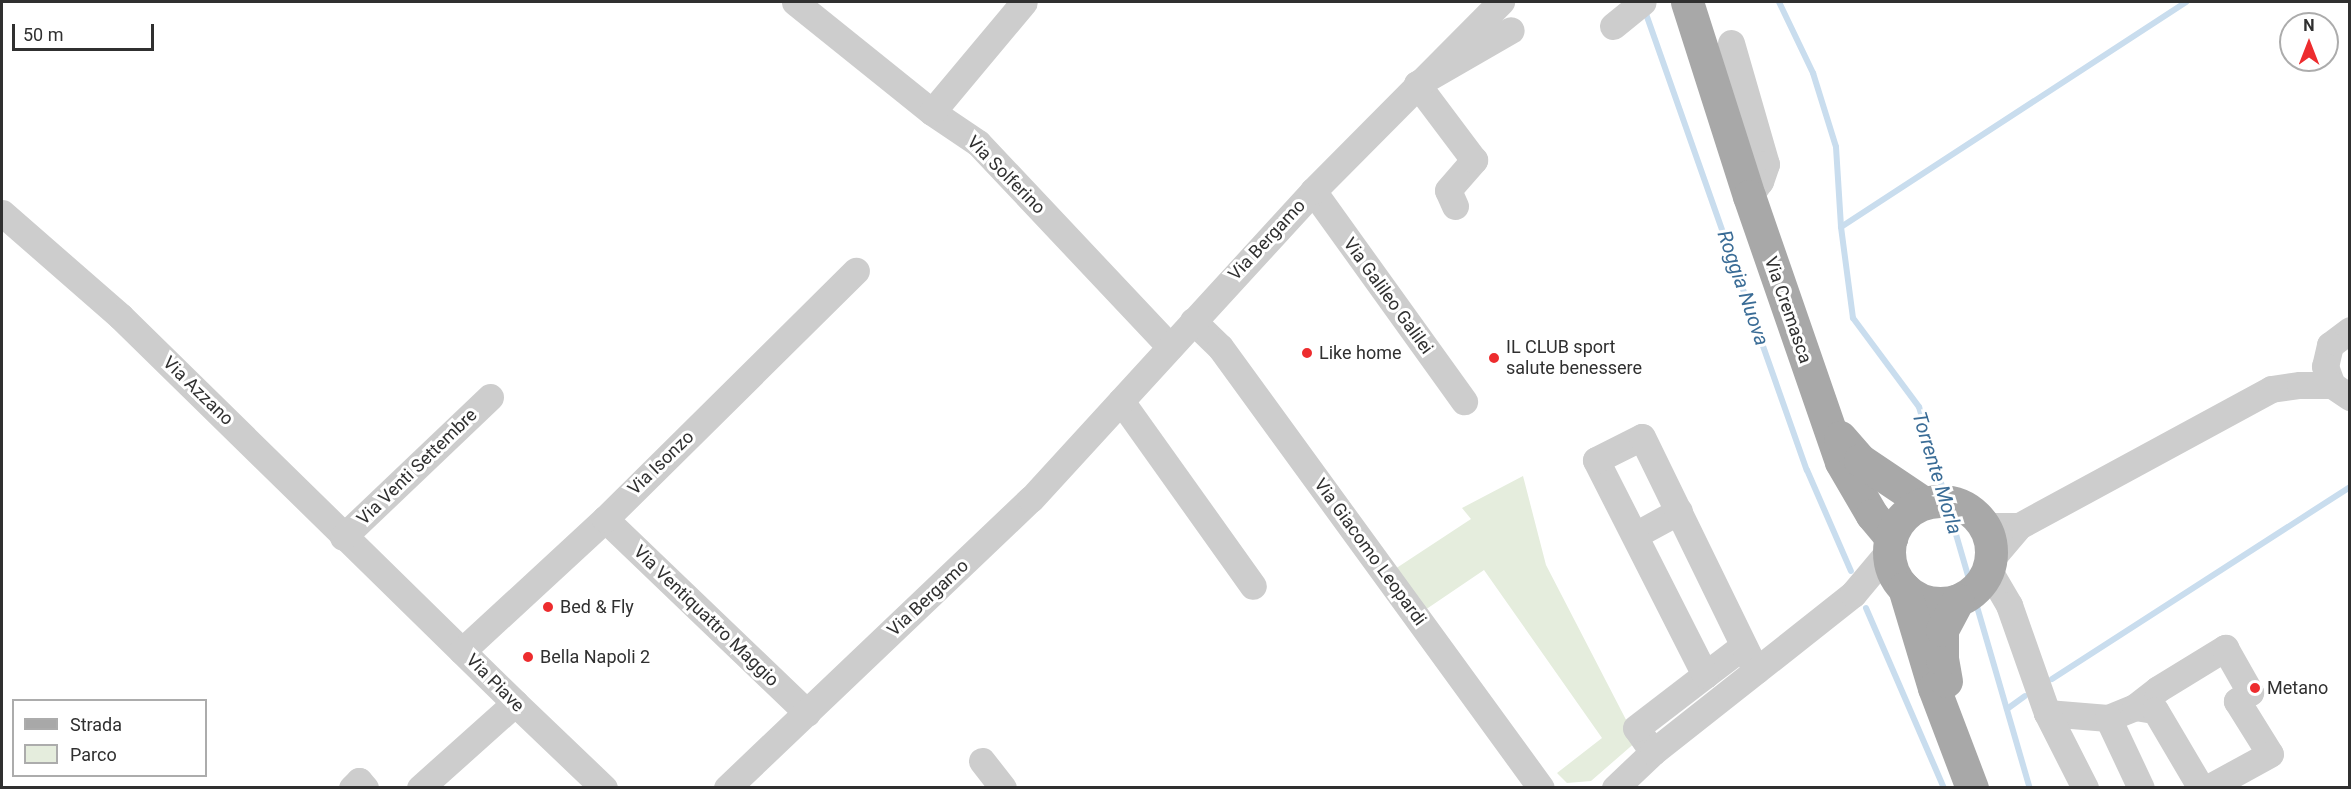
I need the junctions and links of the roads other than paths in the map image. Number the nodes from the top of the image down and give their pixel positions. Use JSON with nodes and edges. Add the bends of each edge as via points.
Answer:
{"nodes":[{"id":1,"x":795,"y":2,"type":"edge"},
{"id":2,"x":1024,"y":2,"type":"edge"},
{"id":3,"x":1501,"y":2,"type":"edge"},
{"id":4,"x":1687,"y":2,"type":"edge"},
{"id":5,"x":1640,"y":3,"type":"edge"},
{"id":6,"x":1613,"y":26,"type":"dead end"},
{"id":7,"x":1511,"y":30,"type":"dead end"},
{"id":8,"x":1731,"y":43,"type":"dead end"},
{"id":9,"x":1417,"y":84,"type":"junction"},
{"id":10,"x":932,"y":112,"type":"junction"},
{"id":11,"x":1313,"y":191,"type":"junction"},
{"id":12,"x":1749,"y":196,"type":"junction"},
{"id":13,"x":1455,"y":206,"type":"dead end"},
{"id":14,"x":2,"y":213,"type":"edge"},
{"id":15,"x":856,"y":271,"type":"dead end"},
{"id":16,"x":1193,"y":321,"type":"junction"},
{"id":17,"x":2349,"y":330,"type":"edge"},
{"id":18,"x":1170,"y":347,"type":"junction"},
{"id":19,"x":2326,"y":356,"type":"junction"},
{"id":20,"x":2300,"y":385,"type":"junction"},
{"id":21,"x":2341,"y":391,"type":"edge"},
{"id":22,"x":490,"y":397,"type":"dead end"},
{"id":23,"x":1121,"y":401,"type":"junction"},
{"id":24,"x":1464,"y":401,"type":"dead end"},
{"id":25,"x":1830,"y":424,"type":"junction"},
{"id":26,"x":1940,"y":502,"type":"junction"},
{"id":27,"x":1680,"y":511,"type":"junction"},
{"id":28,"x":605,"y":519,"type":"junction"},
{"id":29,"x":1985,"y":526,"type":"junction"},
{"id":30,"x":2019,"y":526,"type":"junction"},
{"id":31,"x":1635,"y":535,"type":"junction"},
{"id":32,"x":344,"y":537,"type":"junction"},
{"id":33,"x":1895,"y":563,"type":"junction"},
{"id":34,"x":386,"y":578,"type":"joint"},
{"id":35,"x":1980,"y":584,"type":"junction"},
{"id":36,"x":1252,"y":586,"type":"dead end"},
{"id":37,"x":1743,"y":646,"type":"junction"},
{"id":38,"x":462,"y":651,"type":"junction"},
{"id":39,"x":1756,"y":671,"type":"junction"},
{"id":40,"x":1705,"y":675,"type":"junction"},
{"id":41,"x":2043,"y":701,"type":"junction"},
{"id":42,"x":515,"y":704,"type":"junction"},
{"id":43,"x":2135,"y":707,"type":"junction"},
{"id":44,"x":807,"y":713,"type":"junction"},
{"id":45,"x":2108,"y":718,"type":"junction"},
{"id":46,"x":1957,"y":751,"type":"junction"},
{"id":47,"x":1653,"y":752,"type":"junction"},
{"id":48,"x":982,"y":761,"type":"dead end"},
{"id":49,"x":352,"y":788,"type":"edge"},
{"id":50,"x":365,"y":788,"type":"edge"},
{"id":51,"x":420,"y":788,"type":"edge"},
{"id":52,"x":604,"y":788,"type":"edge"},
{"id":53,"x":727,"y":788,"type":"edge"},
{"id":54,"x":1003,"y":788,"type":"edge"},
{"id":55,"x":1541,"y":788,"type":"edge"},
{"id":56,"x":1615,"y":788,"type":"edge"},
{"id":57,"x":1972,"y":788,"type":"edge"},
{"id":58,"x":2085,"y":788,"type":"edge"},
{"id":59,"x":2140,"y":788,"type":"edge"},
{"id":60,"x":2201,"y":788,"type":"edge"},
{"id":61,"x":2208,"y":788,"type":"edge"}],
"edges":[{"from":1,"to":10,"type":"street","name":"Via Solferino"},
{"from":2,"to":10,"type":"street"},
{"from":3,"to":9,"type":"street","name":"Via Bergamo"},
{"from":4,"to":12,"type":"main road","name":"Via Cremasca"},
{"from":5,"to":6,"type":"street"},
{"from":7,"to":9,"type":"street","name":"Via Bergamo"},
{"from":8,"to":12,"type":"street","via":[[1766,164]]},
{"from":9,"to":11,"type":"street","name":"Via Bergamo"},
{"from":9,"to":13,"type":"street","via":[[1474,160],[1448,190]]},
{"from":10,"to":18,"type":"street","name":"Via Solferino","via":[[978,143]]},
{"from":11,"to":16,"type":"street","name":"Via Bergamo"},
{"from":11,"to":24,"type":"street","name":"Via Galileo Galilei"},
{"from":12,"to":25,"type":"main road","name":"Via Cremasca"},
{"from":14,"to":32,"type":"street","name":"Via Azzano","via":[[120,316]]},
{"from":15,"to":28,"type":"street","name":"Via Isonzo"},
{"from":16,"to":18,"type":"street","name":"Via Bergamo"},
{"from":16,"to":55,"type":"street","name":"Via Giacomo Leopardi","via":[[1220,347]]},
{"from":17,"to":19,"type":"street","via":[[2335,340]]},
{"from":18,"to":23,"type":"street","name":"Via Bergamo"},
{"from":19,"to":20,"type":"street"},
{"from":19,"to":21,"type":"street","via":[[2328,376]]},
{"from":20,"to":21,"type":"street"},
{"from":20,"to":30,"type":"street","via":[[2271,389]]},
{"from":22,"to":32,"type":"street","name":"Via Venti Settembre"},
{"from":23,"to":36,"type":"street"},
{"from":23,"to":44,"type":"street","name":"Via Bergamo","via":[[1024,505]]},
{"from":25,"to":26,"type":"main road","name":"Via Cremasca","via":[[1860,460]]},
{"from":25,"to":33,"type":"main road","name":"Via Cremasca","via":[[1841,462]]},
{"from":26,"to":29,"type":"main road","name":"Via Cremasca","via":[[1970,510]]},
{"from":26,"to":33,"type":"main road","via":[[1906,514]]},
{"from":27,"to":31,"type":"street"},
{"from":27,"to":31,"type":"street","via":[[1642,437],[1596,460]]},
{"from":27,"to":37,"type":"street"},
{"from":28,"to":38,"type":"street","name":"Via Isonzo"},
{"from":28,"to":44,"type":"street","name":"Via Ventiquattro Maggio"},
{"from":29,"to":30,"type":"street"},
{"from":29,"to":35,"type":"main road","via":[[1990,542]]},
{"from":30,"to":35,"type":"street"},
{"from":31,"to":40,"type":"street"},
{"from":32,"to":34,"type":"street","name":"Via Azzano"},
{"from":33,"to":35,"type":"main road","name":"Via Cremasca","via":[[1931,602]]},
{"from":33,"to":39,"type":"street"},
{"from":33,"to":46,"type":"main road","name":"Via Cremasca"},
{"from":34,"to":38,"type":"street","name":"Via Piave"},
{"from":35,"to":41,"type":"street","via":[[2009,604]]},
{"from":35,"to":46,"type":"main road","name":"Via Cremasca","via":[[1942,630],[1942,659]]},
{"from":37,"to":39,"type":"street"},
{"from":37,"to":40,"type":"street"},
{"from":38,"to":42,"type":"street","name":"Via Piave"},
{"from":39,"to":47,"type":"street"},
{"from":40,"to":47,"type":"street","via":[[1636,728]]},
{"from":41,"to":45,"type":"street"},
{"from":41,"to":58,"type":"street"},
{"from":42,"to":51,"type":"street"},
{"from":42,"to":52,"type":"street","name":"Via Piave"},
{"from":43,"to":45,"type":"street"},
{"from":43,"to":60,"type":"street","via":[[2155,710]]},
{"from":43,"to":61,"type":"street","via":[[2225,648],[2250,692],[2237,701],[2270,754]]},
{"from":44,"to":53,"type":"street","name":"Via Bergamo"},
{"from":45,"to":59,"type":"street"},
{"from":46,"to":57,"type":"main road","name":"Via Cremasca"},
{"from":47,"to":56,"type":"street"},
{"from":48,"to":54,"type":"street"},
{"from":49,"to":50,"type":"street","via":[[359,781]]}]}
